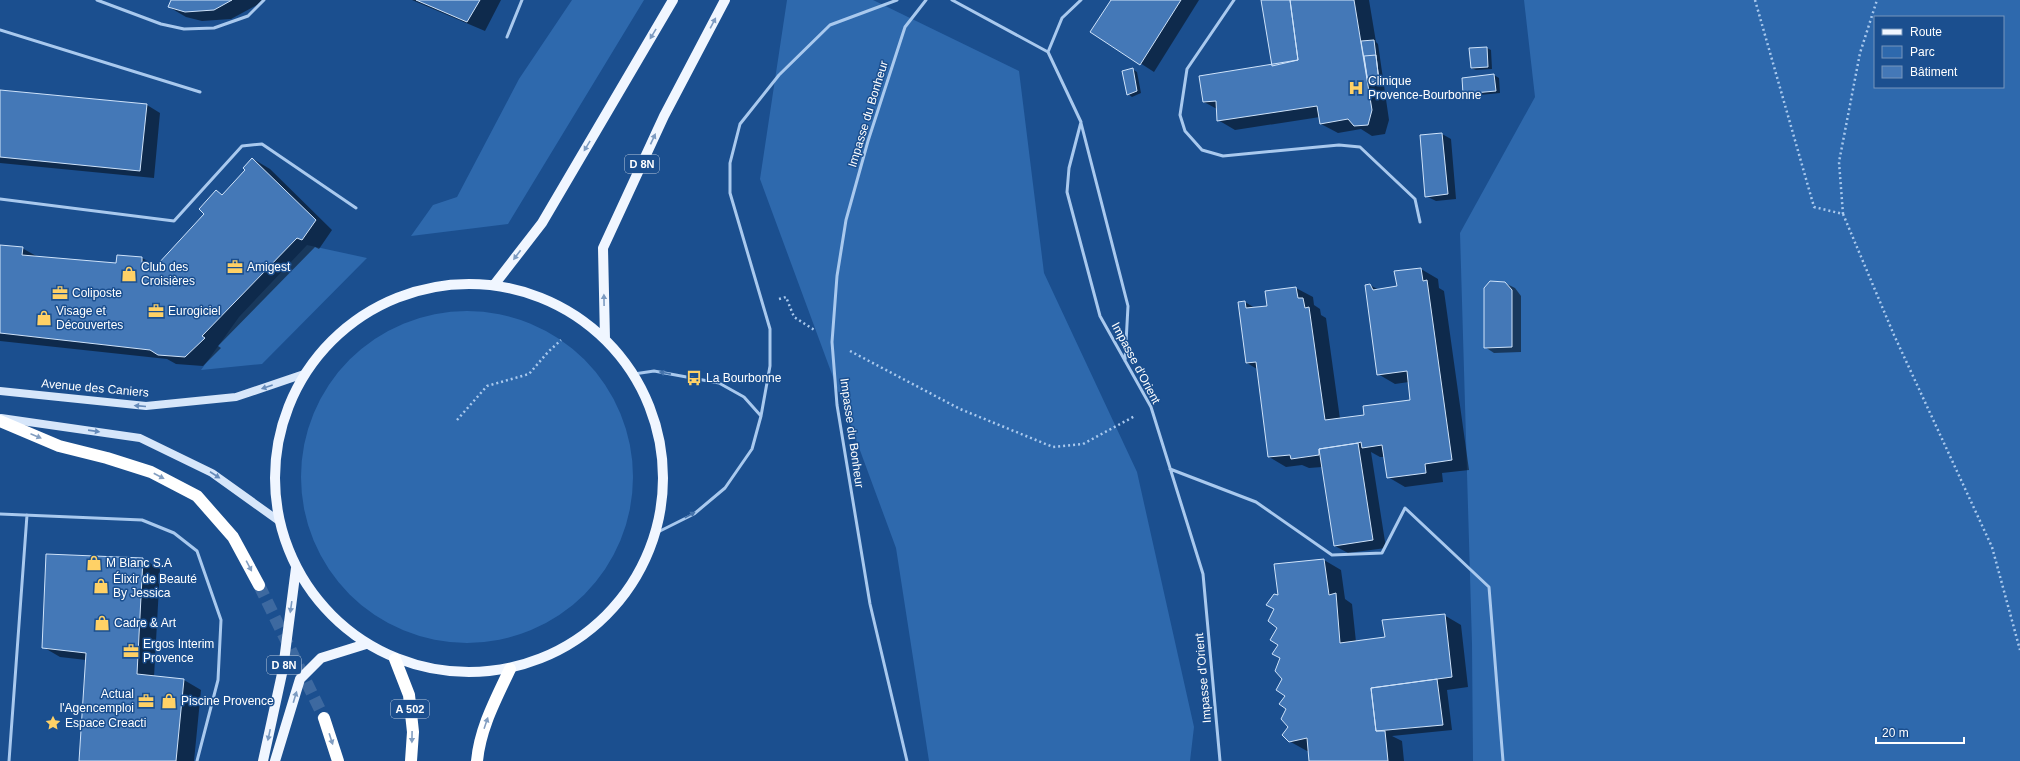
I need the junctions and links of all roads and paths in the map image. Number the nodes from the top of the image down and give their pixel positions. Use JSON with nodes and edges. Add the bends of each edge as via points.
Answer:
{"nodes":[{"id":1,"x":97,"y":0,"type":"edge"},
{"id":2,"x":264,"y":0,"type":"edge"},
{"id":3,"x":522,"y":0,"type":"edge"},
{"id":4,"x":673,"y":0,"type":"edge"},
{"id":5,"x":725,"y":0,"type":"edge"},
{"id":6,"x":897,"y":0,"type":"edge"},
{"id":7,"x":926,"y":0,"type":"edge"},
{"id":8,"x":952,"y":0,"type":"edge"},
{"id":9,"x":1081,"y":0,"type":"edge"},
{"id":10,"x":1234,"y":0,"type":"edge"},
{"id":11,"x":1755,"y":0,"type":"edge"},
{"id":12,"x":1877,"y":0,"type":"edge"},
{"id":13,"x":0,"y":30,"type":"edge"},
{"id":14,"x":506,"y":37,"type":"dead end"},
{"id":15,"x":1048,"y":52,"type":"junction"},
{"id":16,"x":200,"y":92,"type":"dead end"},
{"id":17,"x":1081,"y":122,"type":"junction"},
{"id":18,"x":0,"y":199,"type":"edge"},
{"id":19,"x":356,"y":208,"type":"dead end"},
{"id":20,"x":1843,"y":214,"type":"junction"},
{"id":21,"x":1420,"y":222,"type":"dead end"},
{"id":22,"x":494,"y":285,"type":"junction"},
{"id":23,"x":762,"y":302,"type":"junction"},
{"id":24,"x":605,"y":339,"type":"junction"},
{"id":25,"x":561,"y":340,"type":"dead end"},
{"id":26,"x":832,"y":342,"type":"junction"},
{"id":27,"x":1125,"y":361,"type":"junction"},
{"id":28,"x":304,"y":374,"type":"junction"},
{"id":29,"x":634,"y":374,"type":"junction"},
{"id":30,"x":0,"y":391,"type":"edge"},
{"id":31,"x":1151,"y":407,"type":"junction"},
{"id":32,"x":761,"y":416,"type":"junction"},
{"id":33,"x":0,"y":418,"type":"edge"},
{"id":34,"x":457,"y":420,"type":"dead end"},
{"id":35,"x":0,"y":421,"type":"edge"},
{"id":36,"x":1170,"y":469,"type":"junction"},
{"id":37,"x":0,"y":514,"type":"edge"},
{"id":38,"x":27,"y":515,"type":"junction"},
{"id":39,"x":279,"y":520,"type":"junction"},
{"id":40,"x":656,"y":533,"type":"junction"},
{"id":41,"x":296,"y":568,"type":"junction"},
{"id":42,"x":259,"y":585,"type":"tunnel mouth"},
{"id":43,"x":366,"y":644,"type":"junction"},
{"id":44,"x":2020,"y":650,"type":"edge"},
{"id":45,"x":395,"y":659,"type":"junction"},
{"id":46,"x":510,"y":669,"type":"junction"},
{"id":47,"x":324,"y":718,"type":"tunnel mouth"},
{"id":48,"x":9,"y":761,"type":"edge"},
{"id":49,"x":198,"y":761,"type":"edge"},
{"id":50,"x":263,"y":761,"type":"edge"},
{"id":51,"x":275,"y":761,"type":"edge"},
{"id":52,"x":338,"y":761,"type":"edge"},
{"id":53,"x":411,"y":761,"type":"edge"},
{"id":54,"x":477,"y":761,"type":"edge"},
{"id":55,"x":907,"y":761,"type":"edge"},
{"id":56,"x":1220,"y":761,"type":"edge"},
{"id":57,"x":1503,"y":761,"type":"edge"}],
"edges":[{"from":1,"to":2,"type":"lane","via":[[161,24],[184,29],[214,28],[241,19],[248,16]]},
{"from":3,"to":14,"type":"lane"},
{"from":4,"to":22,"type":"main road","one_way":true,"via":[[542,223]]},
{"from":24,"to":5,"type":"main road","number":"D 8N","one_way":true,"via":[[602,248],[664,116]]},
{"from":6,"to":23,"type":"lane","via":[[830,25],[779,75],[740,124],[730,163],[730,193]]},
{"from":7,"to":26,"type":"lane","name":"Impasse du Bonheur","via":[[905,27],[868,141],[846,220],[837,276]]},
{"from":8,"to":15,"type":"lane"},
{"from":9,"to":15,"type":"lane","via":[[1062,18]]},
{"from":10,"to":21,"type":"lane","via":[[1187,69],[1180,115],[1185,131],[1202,150],[1224,156],[1340,145],[1360,147],[1414,199]]},
{"from":11,"to":20,"type":"path","via":[[1814,207]]},
{"from":12,"to":20,"type":"path","via":[[1860,53],[1839,162]]},
{"from":13,"to":16,"type":"lane"},
{"from":15,"to":17,"type":"lane"},
{"from":17,"to":27,"type":"lane","via":[[1128,306]]},
{"from":17,"to":27,"type":"lane","name":"Impasse d'Orient","via":[[1069,168],[1068,192],[1100,316]]},
{"from":18,"to":19,"type":"lane","via":[[174,220],[242,146],[262,144]]},
{"from":20,"to":44,"type":"path","via":[[1894,335],[1992,547]]},
{"from":22,"to":24,"type":"main road","via":[[535,294],[572,313]]},
{"from":22,"to":28,"type":"main road","via":[[463,283],[401,295],[372,309],[346,327],[323,348]]},
{"from":23,"to":26,"type":"path","via":[[786,297],[794,317]]},
{"from":23,"to":32,"type":"lane","via":[[770,329],[770,366]]},
{"from":24,"to":29,"type":"main road"},
{"from":25,"to":34,"type":"path","via":[[529,374],[487,386]]},
{"from":26,"to":31,"type":"path","via":[[960,409],[1053,447],[1083,444]]},
{"from":26,"to":55,"type":"lane","name":"Impasse du Bonheur","via":[[837,405],[870,604]]},
{"from":27,"to":31,"type":"lane","name":"Impasse d'Orient"},
{"from":28,"to":30,"type":"street","name":"Avenue des Caniers","one_way":true,"via":[[236,397],[146,406]]},
{"from":28,"to":39,"type":"main road","via":[[290,401],[280,430],[275,460]]},
{"from":32,"to":29,"type":"lane","one_way":true,"via":[[744,397],[719,383],[654,371]]},
{"from":29,"to":40,"type":"main road","via":[[652,412],[662,451],[663,492]]},
{"from":31,"to":36,"type":"lane","name":"Impasse d'Orient"},
{"from":40,"to":32,"type":"lane","one_way":true,"via":[[694,514],[726,488],[752,449]]},
{"from":33,"to":39,"type":"street","one_way":true,"via":[[140,438],[212,473]]},
{"from":35,"to":42,"type":"highway","one_way":true,"via":[[59,446],[151,472],[197,496],[233,537]]},
{"from":36,"to":56,"type":"lane","name":"Impasse d'Orient","via":[[1203,574]]},
{"from":36,"to":57,"type":"lane","via":[[1256,502],[1332,555],[1382,553],[1405,508],[1489,587]]},
{"from":37,"to":38,"type":"lane"},
{"from":38,"to":48,"type":"lane"},
{"from":38,"to":49,"type":"lane","via":[[142,520],[174,533],[197,551],[221,620],[218,680]]},
{"from":39,"to":41,"type":"main road"},
{"from":40,"to":46,"type":"main road","via":[[643,565],[628,589],[602,621],[574,642],[543,659]]},
{"from":41,"to":43,"type":"main road","via":[[311,593],[327,612]]},
{"from":41,"to":50,"type":"main road","number":"D 8N","one_way":true,"via":[[283,669]]},
{"from":43,"to":45,"type":"main road"},
{"from":51,"to":43,"type":"main road","number":"D 8N","one_way":true,"via":[[300,679],[321,658]]},
{"from":45,"to":46,"type":"main road","via":[[423,668],[452,673]]},
{"from":45,"to":53,"type":"highway","number":"A 502","one_way":true,"via":[[409,695],[413,732]]},
{"from":54,"to":46,"type":"highway","one_way":true,"via":[[478,744],[492,706]]},
{"from":47,"to":52,"type":"highway","one_way":true}]}
